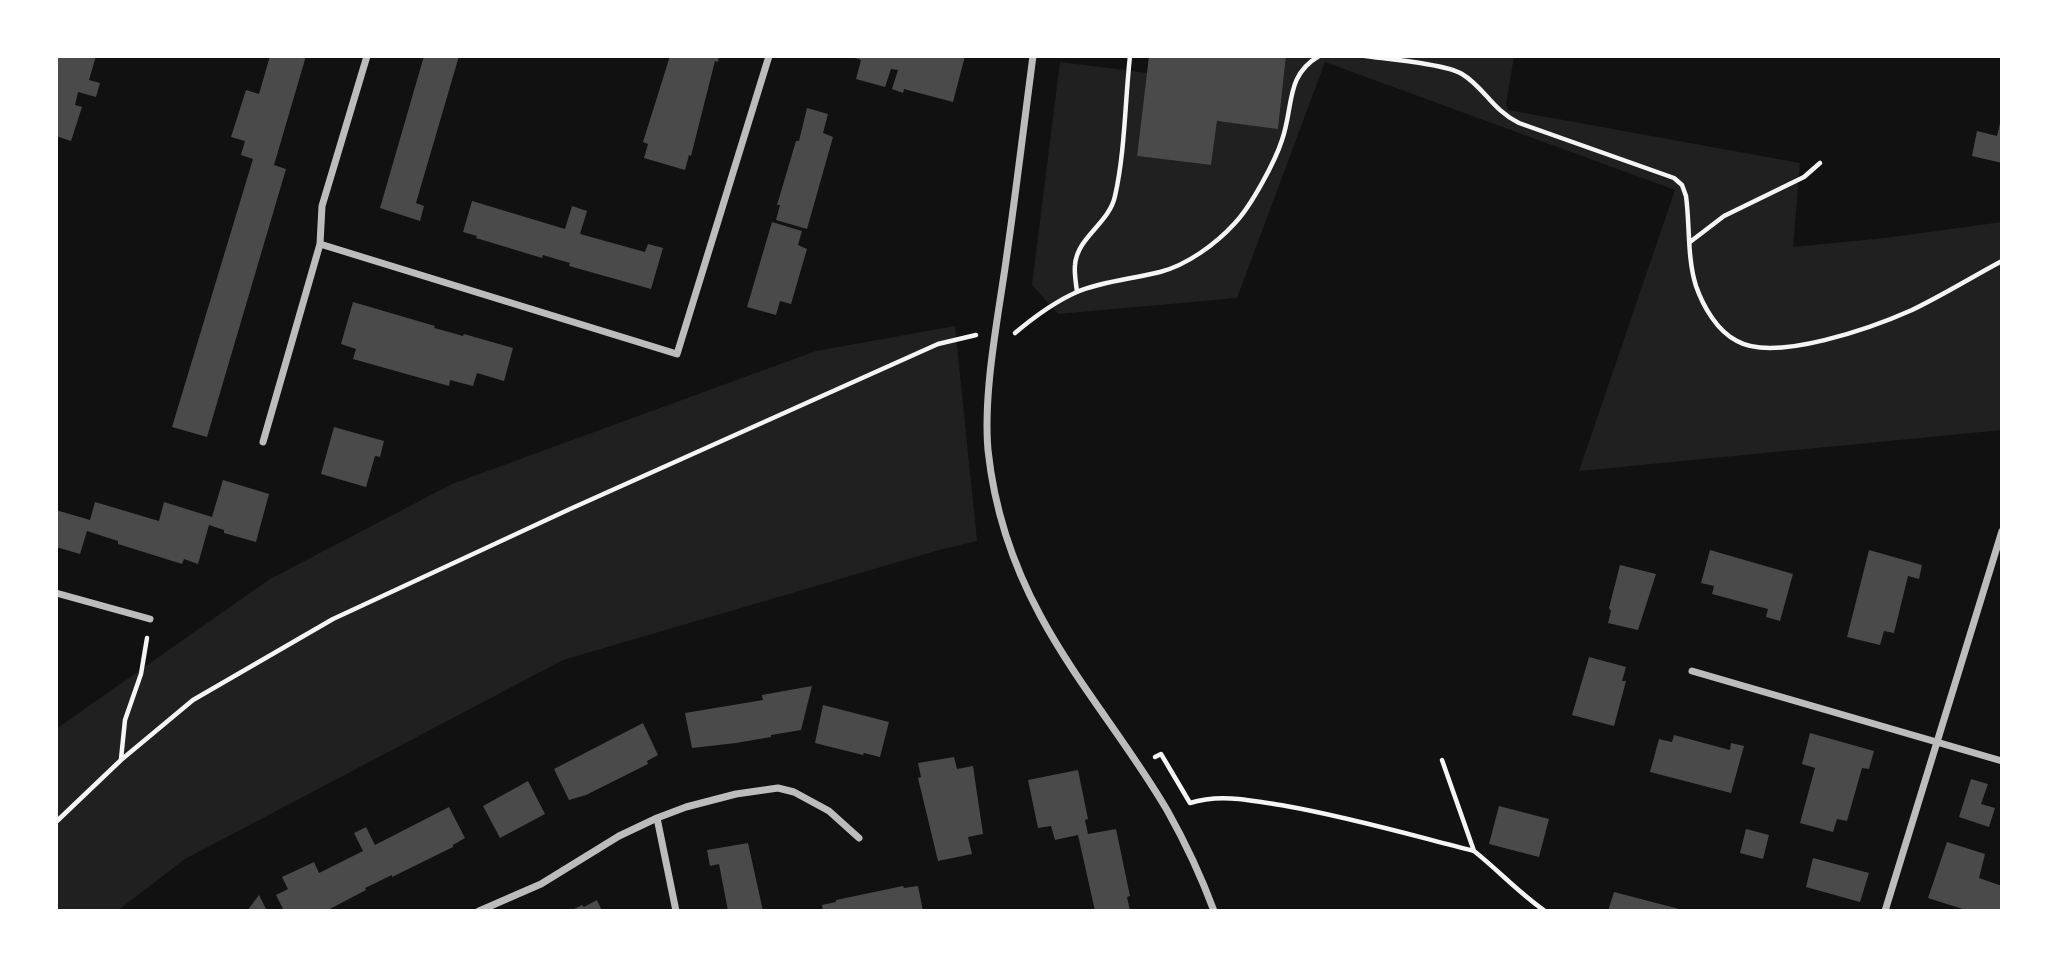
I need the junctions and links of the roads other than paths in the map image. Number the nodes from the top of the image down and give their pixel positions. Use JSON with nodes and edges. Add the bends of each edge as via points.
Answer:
{"nodes":[{"id":1,"x":367,"y":56,"type":"edge"},
{"id":2,"x":769,"y":56,"type":"edge"},
{"id":3,"x":1033,"y":56,"type":"edge"},
{"id":4,"x":320,"y":244,"type":"junction"},
{"id":5,"x":263,"y":442,"type":"dead end"},
{"id":6,"x":2002,"y":531,"type":"edge"},
{"id":7,"x":56,"y":593,"type":"edge"},
{"id":8,"x":150,"y":619,"type":"road end"},
{"id":9,"x":1692,"y":671,"type":"dead end"},
{"id":10,"x":1938,"y":741,"type":"junction"},
{"id":11,"x":2002,"y":761,"type":"edge"},
{"id":12,"x":657,"y":818,"type":"junction"},
{"id":13,"x":859,"y":838,"type":"dead end"},
{"id":14,"x":479,"y":911,"type":"edge"},
{"id":15,"x":676,"y":911,"type":"edge"},
{"id":16,"x":1214,"y":911,"type":"edge"},
{"id":17,"x":1885,"y":911,"type":"edge"}],
"edges":[{"from":1,"to":4,"type":"street","via":[[322,206]]},
{"from":2,"to":4,"type":"street","via":[[677,354]]},
{"from":3,"to":16,"type":"street","via":[[987,429],[995,491],[1026,587],[1072,669],[1139,766],[1180,836]]},
{"from":4,"to":5,"type":"street"},
{"from":6,"to":10,"type":"street"},
{"from":7,"to":8,"type":"street"},
{"from":9,"to":10,"type":"street"},
{"from":10,"to":11,"type":"street"},
{"from":10,"to":17,"type":"street"},
{"from":12,"to":13,"type":"street","via":[[736,794],[778,788],[812,800]]},
{"from":12,"to":14,"type":"street","via":[[530,890]]},
{"from":12,"to":15,"type":"street"}]}
